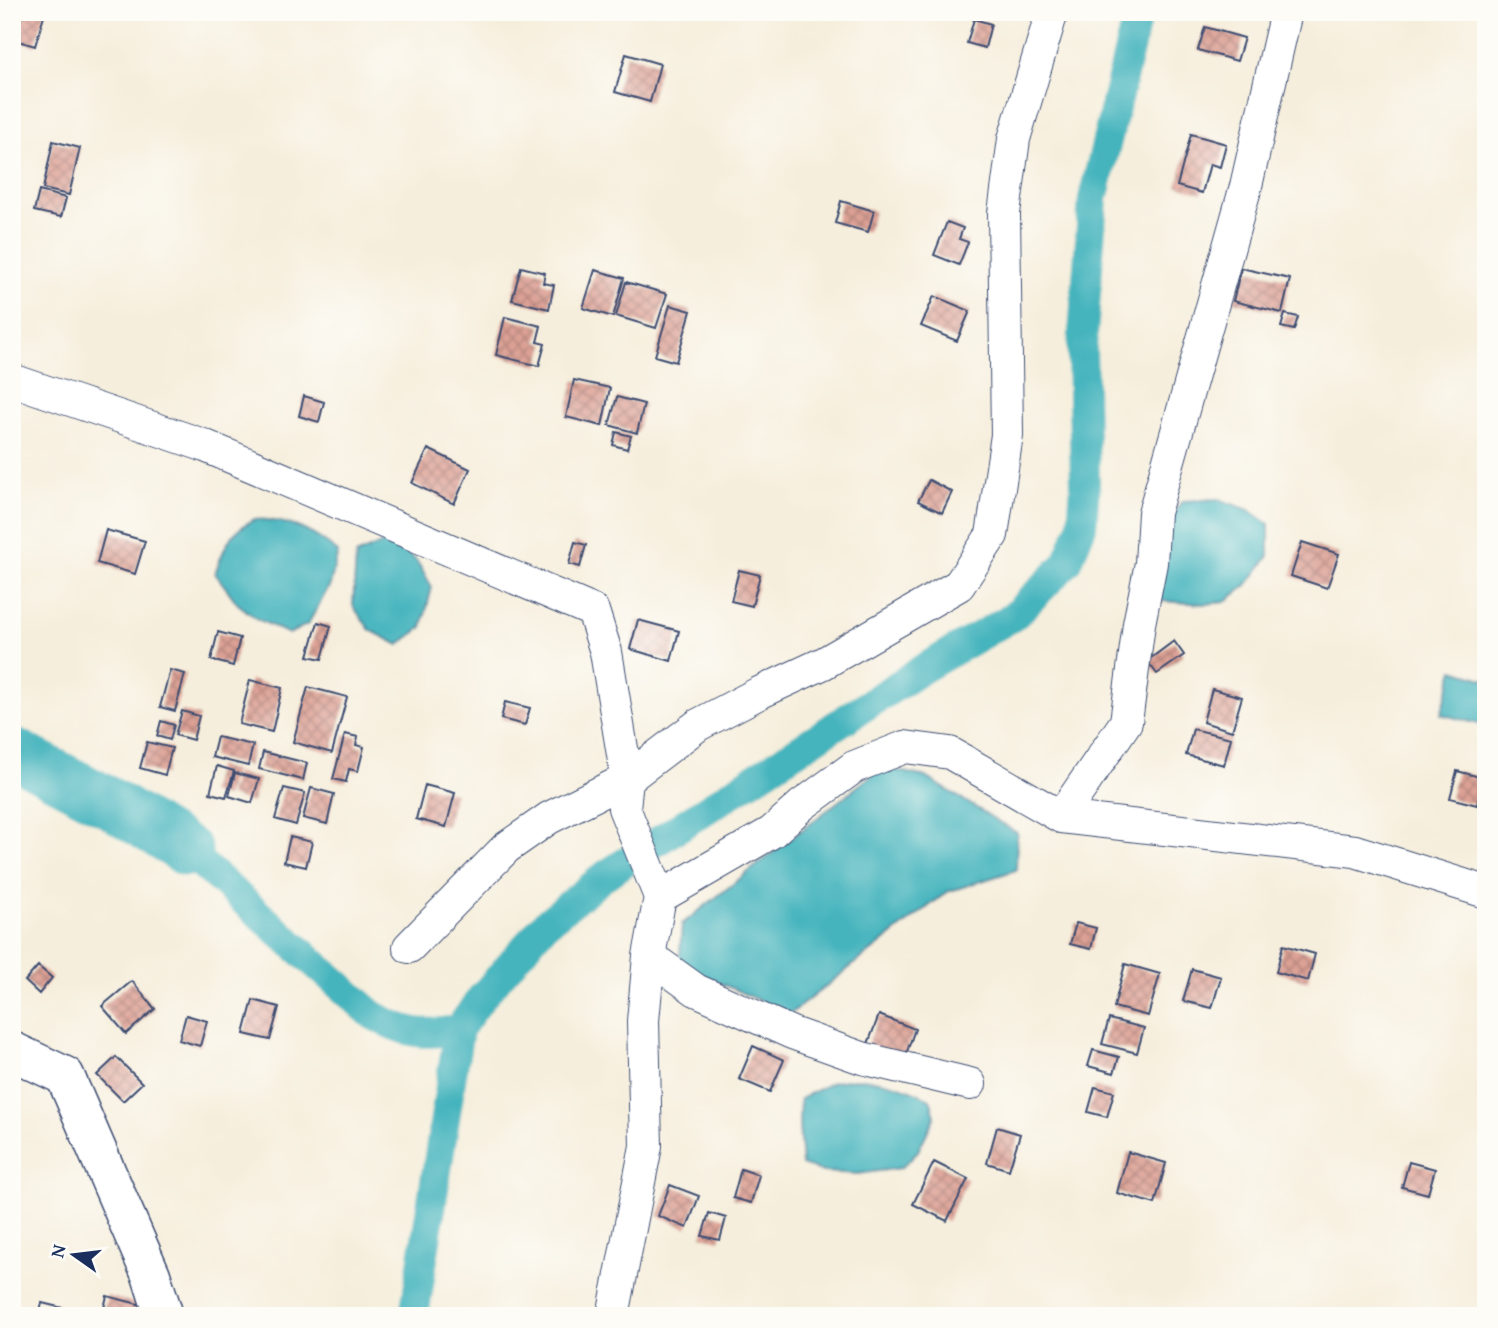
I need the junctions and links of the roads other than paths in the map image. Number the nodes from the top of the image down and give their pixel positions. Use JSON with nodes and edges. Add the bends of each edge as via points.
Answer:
{"nodes":[{"id":1,"x":1052,"y":12,"type":"edge"},
{"id":2,"x":1286,"y":12,"type":"edge"},
{"id":3,"x":12,"y":380,"type":"edge"},
{"id":4,"x":626,"y":793,"type":"junction"},
{"id":5,"x":1061,"y":817,"type":"junction"},
{"id":6,"x":1486,"y":892,"type":"edge"},
{"id":7,"x":660,"y":897,"type":"junction"},
{"id":8,"x":409,"y":947,"type":"dead end"},
{"id":9,"x":649,"y":956,"type":"junction"},
{"id":10,"x":12,"y":1051,"type":"edge"},
{"id":11,"x":970,"y":1084,"type":"dead end"},
{"id":12,"x":164,"y":1316,"type":"edge"},
{"id":13,"x":613,"y":1316,"type":"edge"}],
"edges":[{"from":1,"to":4,"type":"street","via":[[1014,139],[1004,213],[1007,435],[992,535],[959,585],[824,663],[698,725]]},
{"from":2,"to":5,"type":"street","via":[[1246,186],[1154,513],[1151,563],[1126,722]]},
{"from":3,"to":4,"type":"street","via":[[203,445],[593,611],[606,652]]},
{"from":4,"to":7,"type":"street"},
{"from":4,"to":8,"type":"street","via":[[550,818],[506,848]]},
{"from":5,"to":6,"type":"street","via":[[1355,851]]},
{"from":5,"to":7,"type":"street","via":[[950,753],[905,747],[854,767],[772,832]]},
{"from":7,"to":9,"type":"street"},
{"from":9,"to":11,"type":"street","via":[[696,989],[792,1033],[862,1058]]},
{"from":9,"to":13,"type":"street","via":[[643,1021],[646,1146]]},
{"from":10,"to":12,"type":"street","via":[[65,1076],[152,1275]]}]}
